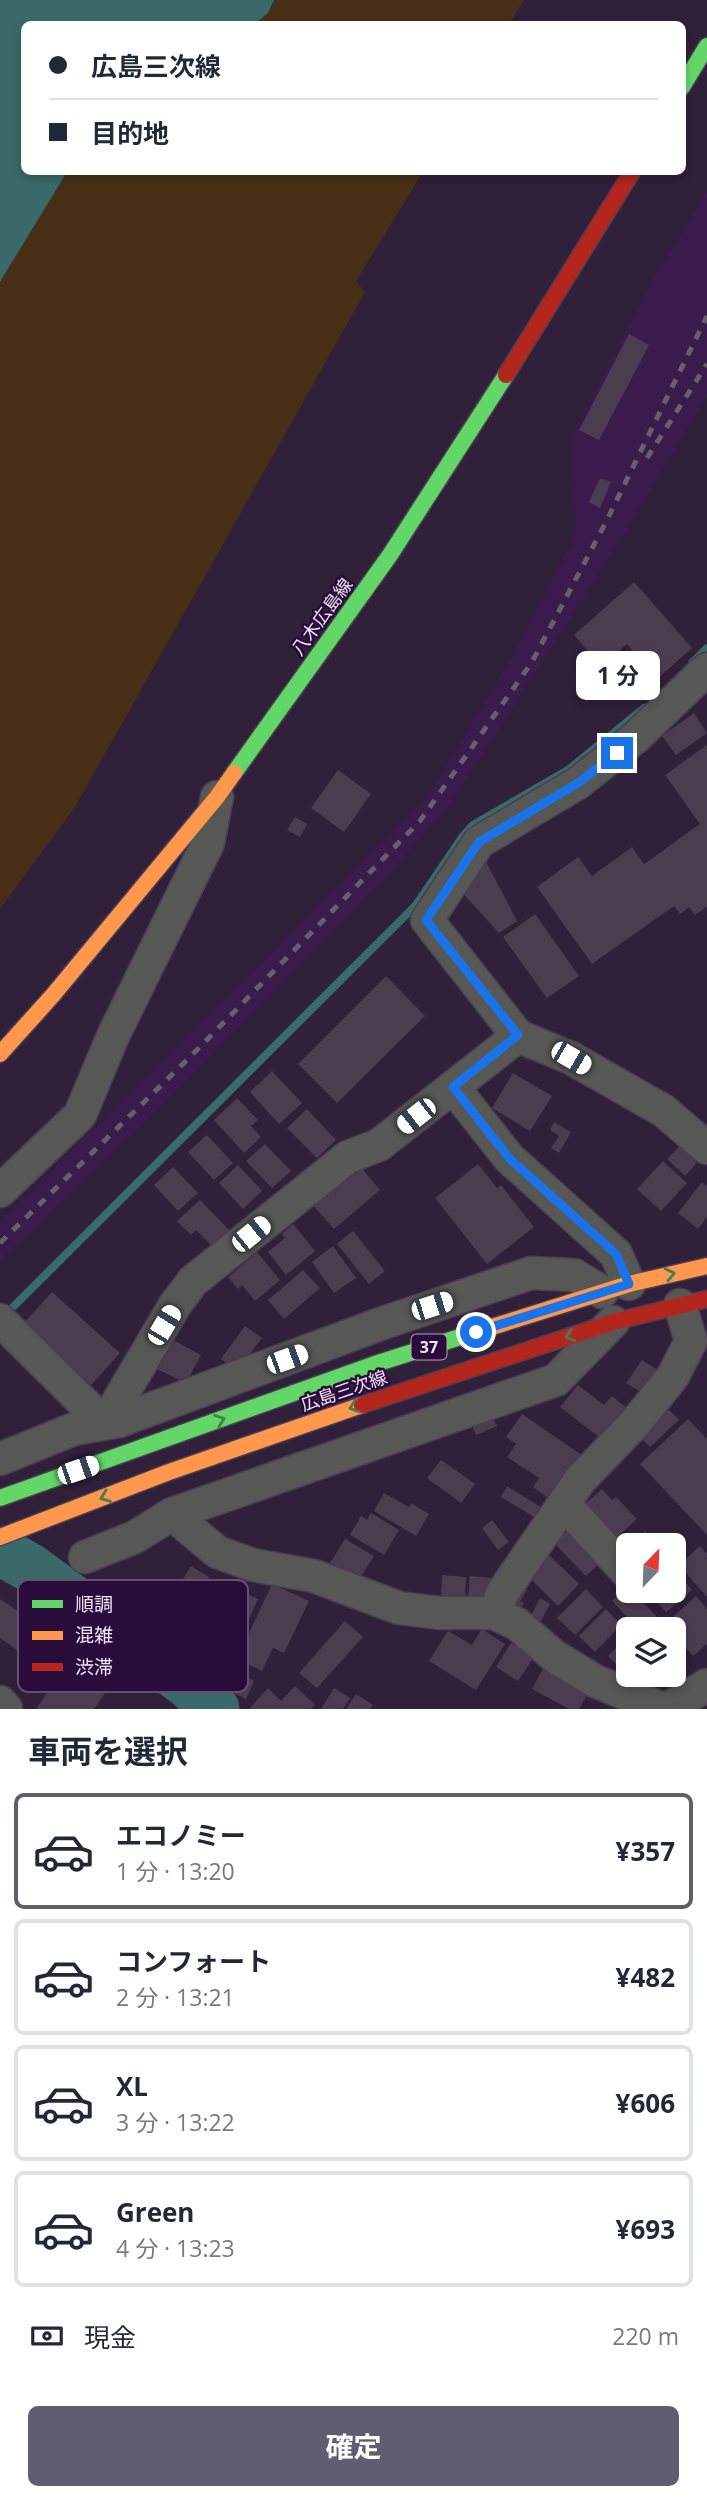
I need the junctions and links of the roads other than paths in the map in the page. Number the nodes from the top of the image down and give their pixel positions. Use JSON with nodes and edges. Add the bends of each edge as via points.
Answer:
{"nodes":[{"id":1,"x":707,"y":46,"type":"edge"},
{"id":2,"x":686,"y":80,"type":"edge"},
{"id":3,"x":630,"y":175,"type":"edge"},
{"id":4,"x":707,"y":669,"type":"edge"},
{"id":5,"x":217,"y":797,"type":"junction"},
{"id":6,"x":518,"y":1035,"type":"junction"},
{"id":7,"x":0,"y":1054,"type":"edge"},
{"id":8,"x":453,"y":1087,"type":"junction"},
{"id":9,"x":707,"y":1148,"type":"edge"},
{"id":10,"x":0,"y":1191,"type":"edge"},
{"id":11,"x":707,"y":1266,"type":"edge"},
{"id":12,"x":616,"y":1288,"type":"junction"},
{"id":13,"x":694,"y":1302,"type":"edge"},
{"id":14,"x":0,"y":1320,"type":"edge"},
{"id":15,"x":613,"y":1322,"type":"junction"},
{"id":16,"x":110,"y":1423,"type":"junction"},
{"id":17,"x":0,"y":1459,"type":"edge"},
{"id":18,"x":0,"y":1498,"type":"edge"},
{"id":19,"x":564,"y":1504,"type":"junction"},
{"id":20,"x":172,"y":1514,"type":"junction"},
{"id":21,"x":0,"y":1537,"type":"edge"},
{"id":22,"x":85,"y":1557,"type":"dead end"},
{"id":23,"x":616,"y":1561,"type":"edge"},
{"id":24,"x":494,"y":1613,"type":"junction"},
{"id":25,"x":707,"y":1685,"type":"edge"},
{"id":26,"x":0,"y":1702,"type":"edge"},
{"id":27,"x":672,"y":1708,"type":"edge"},
{"id":28,"x":6,"y":1709,"type":"edge"}],
"edges":[{"from":1,"to":2,"type":"main road"},
{"from":3,"to":5,"type":"main road","name":"八木広島線","via":[[390,555]]},
{"from":4,"to":6,"type":"street","via":[[636,737],[578,783],[479,842],[426,920]]},
{"from":5,"to":7,"type":"main road","name":"八木広島線"},
{"from":5,"to":10,"type":"street","via":[[208,844],[113,1036],[80,1115]]},
{"from":6,"to":8,"type":"street"},
{"from":6,"to":9,"type":"street","via":[[571,1058],[664,1111]]},
{"from":8,"to":12,"type":"street","via":[[509,1158],[616,1254]]},
{"from":8,"to":16,"type":"street","via":[[379,1145],[348,1157],[193,1281]]},
{"from":12,"to":11,"type":"main road","name":"広島三次線","number":"37","one_way":true},
{"from":12,"to":16,"type":"street","via":[[574,1275],[531,1273]]},
{"from":18,"to":12,"type":"main road","name":"広島三次線","number":"37","one_way":true,"via":[[375,1364]]},
{"from":13,"to":15,"type":"main road","name":"広島三次線","number":"37"},
{"from":13,"to":19,"type":"street","via":[[691,1341],[673,1376]]},
{"from":14,"to":16,"type":"street","via":[[93,1412]]},
{"from":15,"to":20,"type":"street","via":[[556,1380]]},
{"from":15,"to":21,"type":"main road","name":"広島三次線","number":"37","one_way":true,"via":[[169,1472]]},
{"from":16,"to":17,"type":"street","via":[[74,1429]]},
{"from":19,"to":23,"type":"street"},
{"from":19,"to":24,"type":"street","via":[[503,1592]]},
{"from":20,"to":22,"type":"street","via":[[135,1537]]},
{"from":20,"to":24,"type":"street","via":[[217,1552],[253,1565],[314,1576],[399,1608]]},
{"from":24,"to":27,"type":"street","via":[[517,1624],[554,1656],[595,1681],[660,1708]]},
{"from":25,"to":27,"type":"street"},
{"from":26,"to":28,"type":"street"}]}
